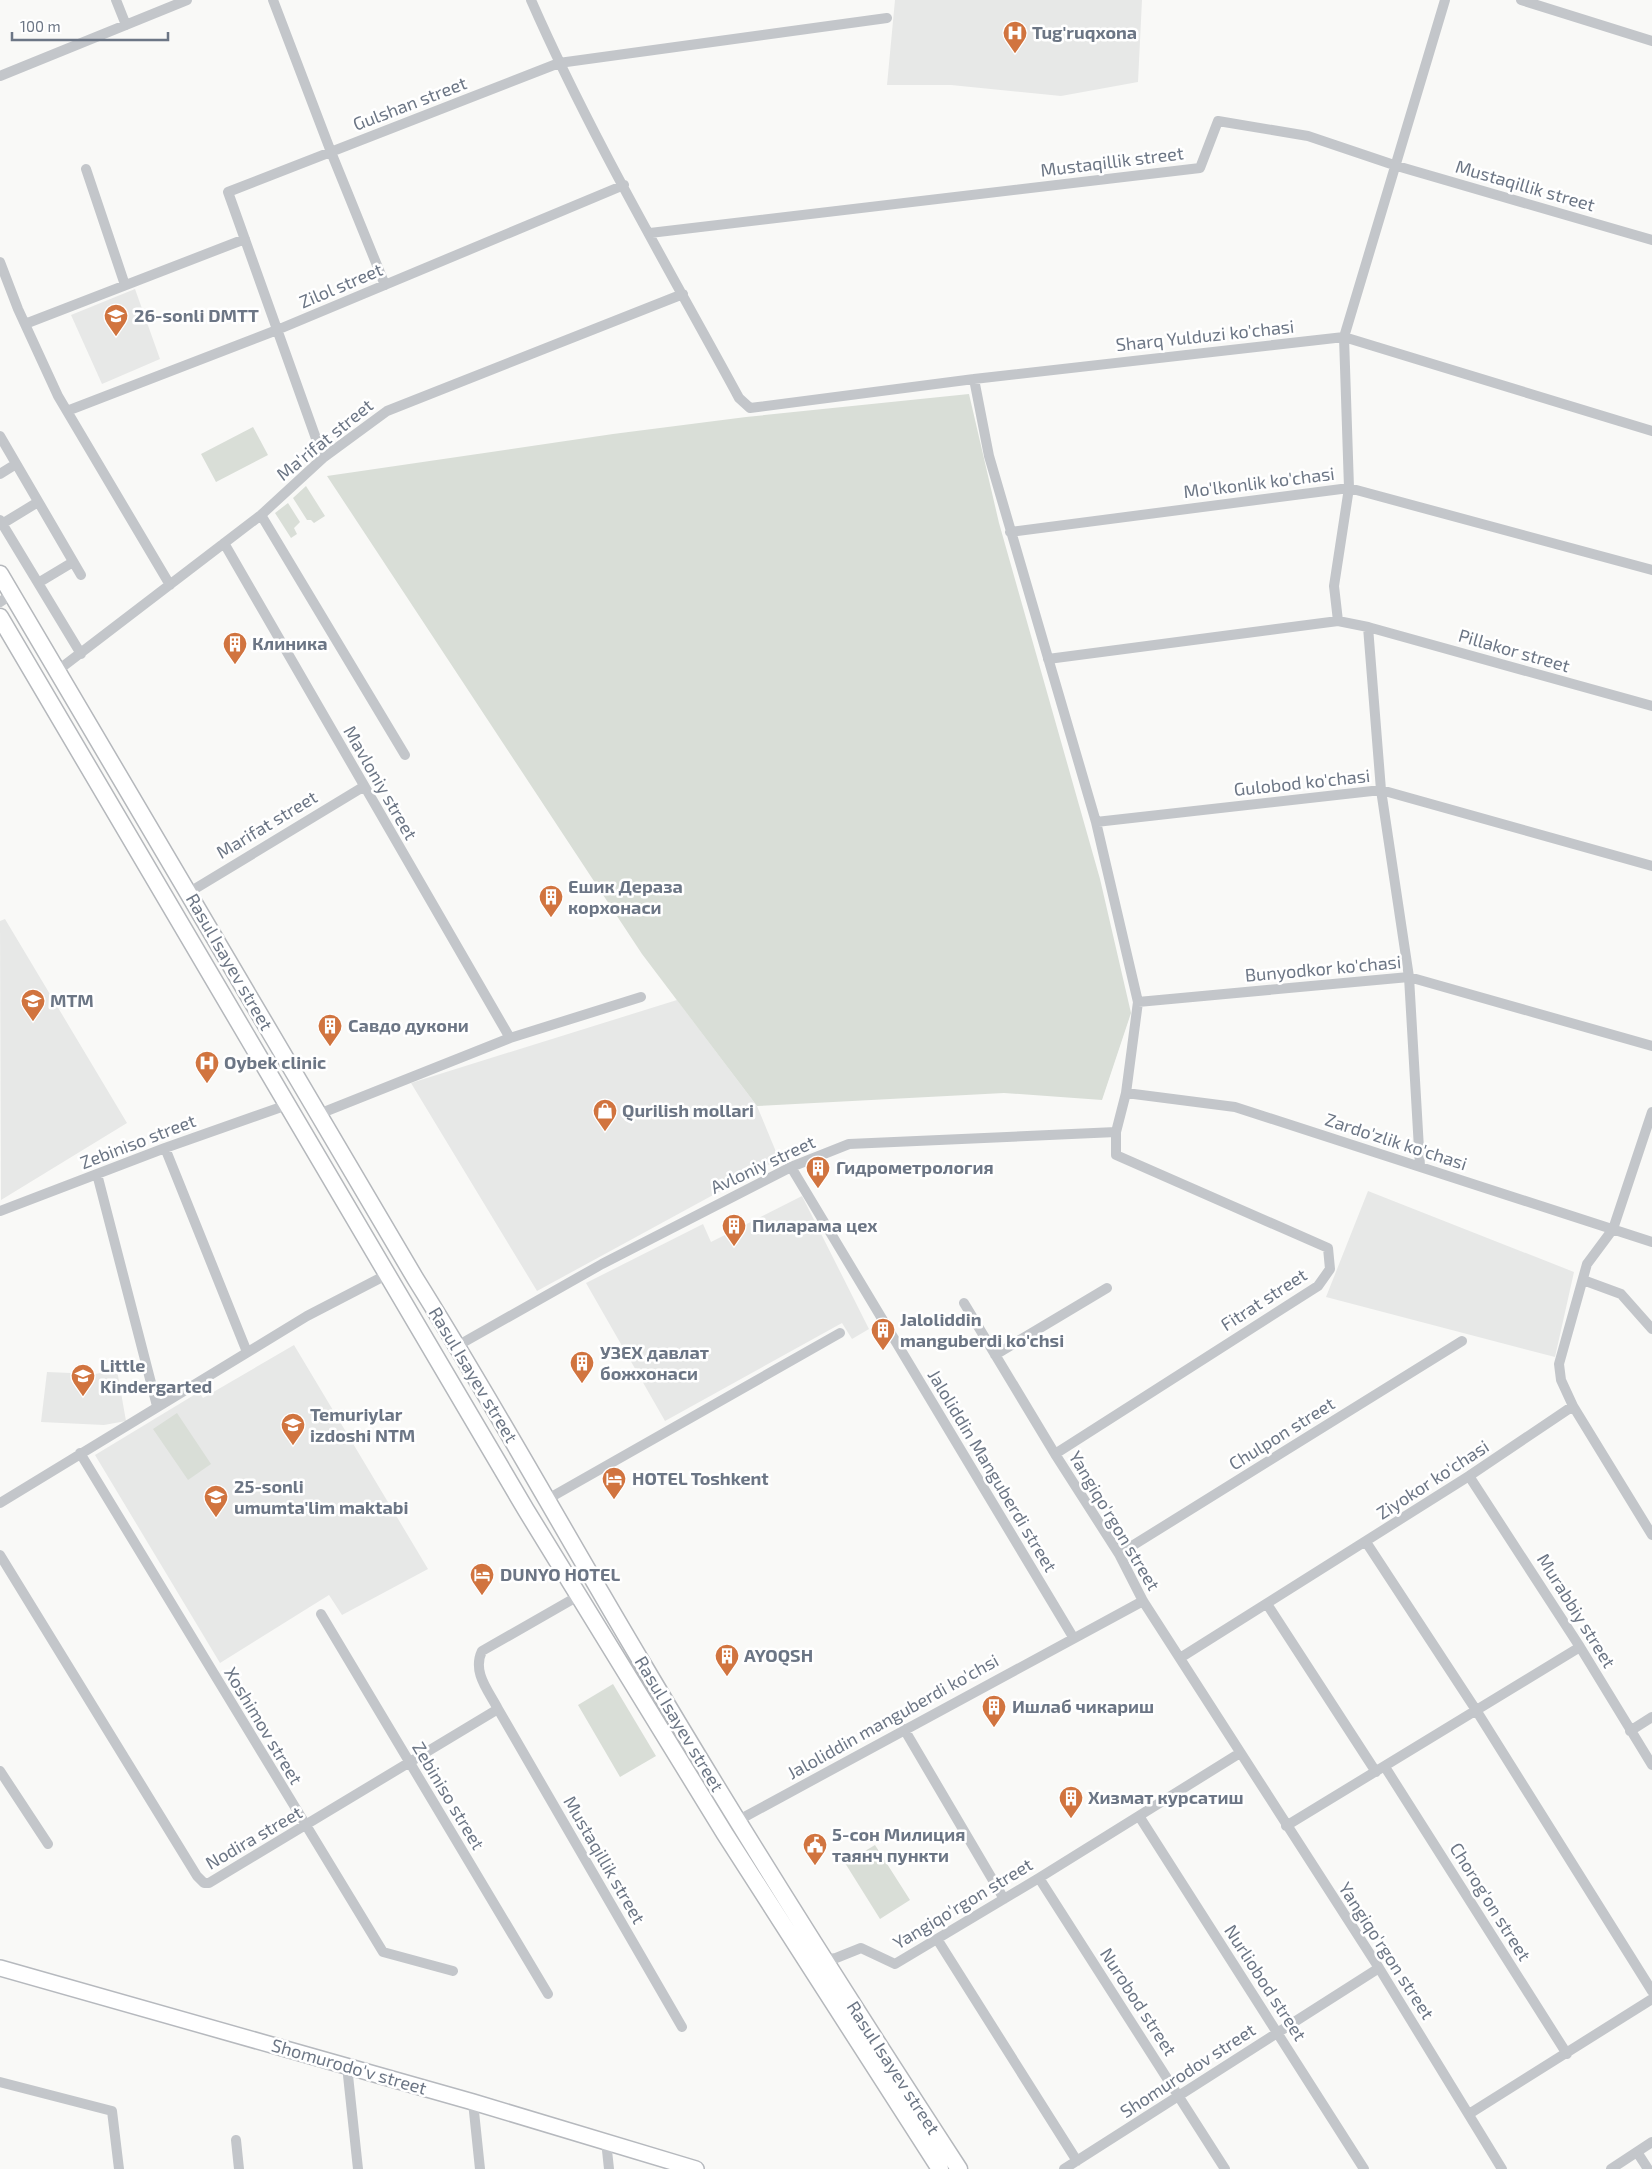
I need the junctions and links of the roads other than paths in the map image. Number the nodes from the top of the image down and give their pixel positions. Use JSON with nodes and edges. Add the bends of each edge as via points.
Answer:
{"nodes":[{"id":1,"x":116,"y":0,"type":"edge"},
{"id":2,"x":187,"y":0,"type":"edge"},
{"id":3,"x":273,"y":0,"type":"edge"},
{"id":4,"x":531,"y":0,"type":"edge"},
{"id":5,"x":1445,"y":0,"type":"edge"},
{"id":6,"x":1521,"y":0,"type":"edge"},
{"id":7,"x":887,"y":18,"type":"dead end"},
{"id":8,"x":126,"y":25,"type":"junction"},
{"id":9,"x":1652,"y":41,"type":"edge"},
{"id":10,"x":559,"y":63,"type":"junction"},
{"id":11,"x":0,"y":76,"type":"edge"},
{"id":12,"x":331,"y":152,"type":"junction"},
{"id":13,"x":1397,"y":166,"type":"junction"},
{"id":14,"x":86,"y":169,"type":"dead end"},
{"id":15,"x":624,"y":185,"type":"junction"},
{"id":16,"x":650,"y":233,"type":"junction"},
{"id":17,"x":245,"y":239,"type":"junction"},
{"id":18,"x":1652,"y":240,"type":"edge"},
{"id":19,"x":0,"y":262,"type":"edge"},
{"id":20,"x":125,"y":285,"type":"junction"},
{"id":21,"x":385,"y":285,"type":"junction"},
{"id":22,"x":683,"y":294,"type":"junction"},
{"id":23,"x":25,"y":324,"type":"junction"},
{"id":24,"x":277,"y":330,"type":"junction"},
{"id":25,"x":1344,"y":337,"type":"junction"},
{"id":26,"x":974,"y":379,"type":"junction"},
{"id":27,"x":67,"y":412,"type":"junction"},
{"id":28,"x":1652,"y":430,"type":"edge"},
{"id":29,"x":0,"y":436,"type":"edge"},
{"id":30,"x":323,"y":458,"type":"junction"},
{"id":31,"x":16,"y":464,"type":"junction"},
{"id":32,"x":0,"y":474,"type":"edge"},
{"id":33,"x":1349,"y":488,"type":"junction"},
{"id":34,"x":38,"y":502,"type":"junction"},
{"id":35,"x":260,"y":515,"type":"junction"},
{"id":36,"x":1,"y":522,"type":"edge"},
{"id":37,"x":1010,"y":532,"type":"junction"},
{"id":38,"x":224,"y":544,"type":"junction"},
{"id":39,"x":73,"y":562,"type":"junction"},
{"id":40,"x":1652,"y":570,"type":"edge"},
{"id":41,"x":0,"y":574,"type":"edge"},
{"id":42,"x":81,"y":575,"type":"dead end"},
{"id":43,"x":38,"y":583,"type":"junction"},
{"id":44,"x":170,"y":585,"type":"junction"},
{"id":45,"x":6,"y":598,"type":"edge"},
{"id":46,"x":24,"y":615,"type":"junction"},
{"id":47,"x":1338,"y":621,"type":"junction"},
{"id":48,"x":2,"y":622,"type":"edge"},
{"id":49,"x":1368,"y":627,"type":"junction"},
{"id":50,"x":81,"y":654,"type":"junction"},
{"id":51,"x":1048,"y":659,"type":"junction"},
{"id":52,"x":57,"y":671,"type":"junction"},
{"id":53,"x":1652,"y":706,"type":"edge"},
{"id":54,"x":404,"y":755,"type":"dead end"},
{"id":55,"x":363,"y":787,"type":"junction"},
{"id":56,"x":1381,"y":790,"type":"junction"},
{"id":57,"x":1096,"y":822,"type":"junction"},
{"id":58,"x":1652,"y":866,"type":"edge"},
{"id":59,"x":188,"y":893,"type":"junction"},
{"id":60,"x":1409,"y":977,"type":"junction"},
{"id":61,"x":641,"y":997,"type":"dead end"},
{"id":62,"x":1138,"y":1002,"type":"junction"},
{"id":63,"x":510,"y":1038,"type":"junction"},
{"id":64,"x":1652,"y":1046,"type":"edge"},
{"id":65,"x":1126,"y":1093,"type":"junction"},
{"id":66,"x":287,"y":1105,"type":"junction"},
{"id":67,"x":1652,"y":1112,"type":"edge"},
{"id":68,"x":318,"y":1114,"type":"junction"},
{"id":69,"x":1116,"y":1132,"type":"junction"},
{"id":70,"x":165,"y":1148,"type":"junction"},
{"id":71,"x":1420,"y":1166,"type":"junction"},
{"id":72,"x":791,"y":1167,"type":"junction"},
{"id":73,"x":97,"y":1174,"type":"junction"},
{"id":74,"x":0,"y":1212,"type":"edge"},
{"id":75,"x":1613,"y":1229,"type":"junction"},
{"id":76,"x":1652,"y":1242,"type":"edge"},
{"id":77,"x":388,"y":1274,"type":"junction"},
{"id":78,"x":1583,"y":1280,"type":"junction"},
{"id":79,"x":1107,"y":1288,"type":"dead end"},
{"id":80,"x":964,"y":1304,"type":"dead end"},
{"id":81,"x":1650,"y":1326,"type":"edge"},
{"id":82,"x":840,"y":1333,"type":"dead end"},
{"id":83,"x":1462,"y":1341,"type":"dead end"},
{"id":84,"x":457,"y":1346,"type":"junction"},
{"id":85,"x":247,"y":1352,"type":"junction"},
{"id":86,"x":995,"y":1355,"type":"junction"},
{"id":87,"x":157,"y":1406,"type":"junction"},
{"id":88,"x":1573,"y":1406,"type":"junction"},
{"id":89,"x":80,"y":1453,"type":"junction"},
{"id":90,"x":1055,"y":1454,"type":"junction"},
{"id":91,"x":1470,"y":1476,"type":"junction"},
{"id":92,"x":546,"y":1500,"type":"junction"},
{"id":93,"x":0,"y":1503,"type":"edge"},
{"id":94,"x":526,"y":1510,"type":"junction"},
{"id":95,"x":1652,"y":1535,"type":"edge"},
{"id":96,"x":1366,"y":1542,"type":"junction"},
{"id":97,"x":0,"y":1554,"type":"edge"},
{"id":98,"x":1119,"y":1554,"type":"junction"},
{"id":99,"x":580,"y":1595,"type":"junction"},
{"id":100,"x":1143,"y":1600,"type":"junction"},
{"id":101,"x":1267,"y":1604,"type":"junction"},
{"id":102,"x":321,"y":1614,"type":"dead end"},
{"id":103,"x":1073,"y":1638,"type":"junction"},
{"id":104,"x":1580,"y":1647,"type":"junction"},
{"id":105,"x":1180,"y":1658,"type":"junction"},
{"id":106,"x":498,"y":1709,"type":"junction"},
{"id":107,"x":1476,"y":1710,"type":"junction"},
{"id":108,"x":1652,"y":1717,"type":"edge"},
{"id":109,"x":904,"y":1729,"type":"junction"},
{"id":110,"x":1630,"y":1731,"type":"junction"},
{"id":111,"x":1240,"y":1753,"type":"junction"},
{"id":112,"x":410,"y":1764,"type":"junction"},
{"id":113,"x":1652,"y":1765,"type":"edge"},
{"id":114,"x":1380,"y":1769,"type":"junction"},
{"id":115,"x":0,"y":1771,"type":"edge"},
{"id":116,"x":1139,"y":1816,"type":"junction"},
{"id":117,"x":737,"y":1822,"type":"junction"},
{"id":118,"x":1286,"y":1826,"type":"junction"},
{"id":119,"x":306,"y":1827,"type":"junction"},
{"id":120,"x":48,"y":1844,"type":"dead end"},
{"id":121,"x":1039,"y":1878,"type":"junction"},
{"id":122,"x":1004,"y":1899,"type":"junction"},
{"id":123,"x":937,"y":1939,"type":"junction"},
{"id":124,"x":823,"y":1960,"type":"junction"},
{"id":125,"x":0,"y":1968,"type":"edge"},
{"id":126,"x":1379,"y":1968,"type":"junction"},
{"id":127,"x":453,"y":1971,"type":"dead end"},
{"id":128,"x":1652,"y":1991,"type":"edge"},
{"id":129,"x":548,"y":1994,"type":"dead end"},
{"id":130,"x":1652,"y":1999,"type":"edge"},
{"id":131,"x":682,"y":2027,"type":"dead end"},
{"id":132,"x":1278,"y":2032,"type":"junction"},
{"id":133,"x":1567,"y":2054,"type":"junction"},
{"id":134,"x":347,"y":2066,"type":"junction"},
{"id":135,"x":0,"y":2082,"type":"edge"},
{"id":136,"x":1180,"y":2096,"type":"junction"},
{"id":137,"x":473,"y":2102,"type":"junction"},
{"id":138,"x":1469,"y":2114,"type":"junction"},
{"id":139,"x":236,"y":2140,"type":"dead end"},
{"id":140,"x":606,"y":2141,"type":"junction"},
{"id":141,"x":1652,"y":2142,"type":"edge"},
{"id":142,"x":1637,"y":2152,"type":"junction"},
{"id":143,"x":1077,"y":2161,"type":"junction"},
{"id":144,"x":119,"y":2169,"type":"edge"},
{"id":145,"x":239,"y":2169,"type":"edge"},
{"id":146,"x":358,"y":2169,"type":"edge"},
{"id":147,"x":480,"y":2169,"type":"edge"},
{"id":148,"x":609,"y":2169,"type":"edge"},
{"id":149,"x":696,"y":2169,"type":"edge"},
{"id":150,"x":940,"y":2169,"type":"edge"},
{"id":151,"x":959,"y":2169,"type":"edge"},
{"id":152,"x":1064,"y":2169,"type":"edge"},
{"id":153,"x":1225,"y":2169,"type":"edge"},
{"id":154,"x":1364,"y":2169,"type":"edge"},
{"id":155,"x":1502,"y":2169,"type":"edge"},
{"id":156,"x":1611,"y":2169,"type":"edge"},
{"id":157,"x":1648,"y":2169,"type":"edge"}],
"edges":[{"from":1,"to":8,"type":"street"},
{"from":2,"to":8,"type":"street"},
{"from":3,"to":12,"type":"street"},
{"from":4,"to":10,"type":"street"},
{"from":5,"to":13,"type":"street"},
{"from":6,"to":9,"type":"street"},
{"from":7,"to":10,"type":"street","name":"Gulshan street"},
{"from":8,"to":11,"type":"street"},
{"from":10,"to":12,"type":"street","name":"Gulshan street"},
{"from":10,"to":15,"type":"street"},
{"from":12,"to":17,"type":"street","name":"Gulshan street","via":[[228,192]]},
{"from":12,"to":21,"type":"street"},
{"from":13,"to":16,"type":"street","name":"Mustaqillik street","via":[[1308,136],[1218,121],[1200,168]]},
{"from":13,"to":18,"type":"street","name":"Mustaqillik street"},
{"from":13,"to":25,"type":"street"},
{"from":14,"to":20,"type":"street"},
{"from":15,"to":16,"type":"street"},
{"from":15,"to":21,"type":"street","name":"Zilol street"},
{"from":16,"to":22,"type":"street"},
{"from":17,"to":20,"type":"street"},
{"from":17,"to":24,"type":"street","name":"Gulshan street"},
{"from":19,"to":23,"type":"street"},
{"from":20,"to":23,"type":"street"},
{"from":21,"to":24,"type":"street","name":"Zilol street"},
{"from":22,"to":26,"type":"street","name":"Sharq Yulduzi ko'chasi","via":[[739,398],[750,408]]},
{"from":22,"to":30,"type":"street","name":"Ma'rifat street","via":[[387,411]]},
{"from":23,"to":27,"type":"street"},
{"from":24,"to":27,"type":"street","name":"Zilol street"},
{"from":24,"to":30,"type":"street","name":"Gulshan street"},
{"from":25,"to":26,"type":"street","name":"Sharq Yulduzi ko'chasi"},
{"from":25,"to":28,"type":"street","name":"Sharq Yulduzi ko'chasi"},
{"from":25,"to":33,"type":"street"},
{"from":26,"to":37,"type":"street","via":[[989,456]]},
{"from":27,"to":44,"type":"street"},
{"from":29,"to":31,"type":"street"},
{"from":30,"to":35,"type":"street","name":"Ma'rifat street"},
{"from":31,"to":32,"type":"street"},
{"from":31,"to":34,"type":"street"},
{"from":33,"to":37,"type":"street","name":"Mo'lkonlik ko'chasi"},
{"from":33,"to":40,"type":"street","name":"Mo'lkonlik ko'chasi"},
{"from":33,"to":47,"type":"street","via":[[1334,586]]},
{"from":34,"to":36,"type":"street"},
{"from":34,"to":39,"type":"street"},
{"from":35,"to":38,"type":"street","name":"Ma'rifat street"},
{"from":35,"to":54,"type":"street"},
{"from":36,"to":43,"type":"street"},
{"from":37,"to":51,"type":"street"},
{"from":38,"to":44,"type":"street","name":"Ma'rifat street"},
{"from":38,"to":55,"type":"street","name":"Mavloniy street"},
{"from":39,"to":42,"type":"street"},
{"from":39,"to":43,"type":"street"},
{"from":41,"to":45,"type":"main road","name":"Rasul Isayev street"},
{"from":43,"to":50,"type":"street"},
{"from":44,"to":50,"type":"street","name":"Ma'rifat street"},
{"from":45,"to":46,"type":"main road","name":"Rasul Isayev street"},
{"from":46,"to":48,"type":"street"},
{"from":46,"to":52,"type":"main road","name":"Rasul Isayev street"},
{"from":47,"to":49,"type":"street","name":"Pillakor street"},
{"from":47,"to":51,"type":"street"},
{"from":48,"to":66,"type":"main road","name":"Rasul Isayev street"},
{"from":49,"to":53,"type":"street","name":"Pillakor street"},
{"from":49,"to":56,"type":"street"},
{"from":50,"to":52,"type":"street","name":"Ma'rifat street"},
{"from":51,"to":57,"type":"street"},
{"from":52,"to":59,"type":"main road","name":"Rasul Isayev street"},
{"from":55,"to":59,"type":"street","name":"Marifat street"},
{"from":55,"to":63,"type":"street","name":"Mavloniy street"},
{"from":56,"to":57,"type":"street","name":"Gulobod ko'chasi"},
{"from":56,"to":58,"type":"street","name":"Gulobod ko'chasi"},
{"from":56,"to":60,"type":"street"},
{"from":57,"to":62,"type":"street"},
{"from":59,"to":68,"type":"main road","name":"Rasul Isayev street"},
{"from":60,"to":62,"type":"street","name":"Bunyodkor ko'chasi"},
{"from":60,"to":64,"type":"street","name":"Bunyodkor ko'chasi"},
{"from":60,"to":71,"type":"street"},
{"from":61,"to":63,"type":"street"},
{"from":62,"to":65,"type":"street"},
{"from":63,"to":68,"type":"street"},
{"from":65,"to":69,"type":"street"},
{"from":65,"to":71,"type":"street","name":"Zardo'zlik ko'chasi","via":[[1234,1107]]},
{"from":66,"to":70,"type":"street","name":"Zebiniso street"},
{"from":66,"to":77,"type":"main road","name":"Rasul Isayev street"},
{"from":67,"to":75,"type":"street"},
{"from":68,"to":84,"type":"main road","name":"Rasul Isayev street"},
{"from":69,"to":72,"type":"street","name":"Avloniy street","via":[[849,1144]]},
{"from":69,"to":90,"type":"street","name":"Fitrat street","via":[[1116,1155],[1328,1248],[1330,1269],[1318,1286]]},
{"from":70,"to":73,"type":"street","name":"Zebiniso street"},
{"from":70,"to":85,"type":"street"},
{"from":71,"to":75,"type":"street","name":"Zardo'zlik ko'chasi"},
{"from":72,"to":84,"type":"street","name":"Avloniy street","via":[[602,1264]]},
{"from":72,"to":103,"type":"street","name":"Jaloliddin Manguberdi street"},
{"from":73,"to":74,"type":"street","name":"Zebiniso street"},
{"from":73,"to":87,"type":"street"},
{"from":75,"to":76,"type":"street","name":"Zardo'zlik ko'chasi"},
{"from":75,"to":78,"type":"street","via":[[1588,1264]]},
{"from":77,"to":85,"type":"street"},
{"from":77,"to":94,"type":"main road","name":"Rasul Isayev street"},
{"from":78,"to":81,"type":"street","via":[[1621,1294]]},
{"from":78,"to":88,"type":"street","via":[[1558,1364],[1561,1380]]},
{"from":79,"to":86,"type":"street"},
{"from":80,"to":86,"type":"street","name":"Yangiqo'rgon street"},
{"from":82,"to":92,"type":"street"},
{"from":83,"to":98,"type":"street","name":"Chulpon street"},
{"from":84,"to":92,"type":"main road","name":"Rasul Isayev street"},
{"from":85,"to":87,"type":"street"},
{"from":86,"to":90,"type":"street","name":"Yangiqo'rgon street"},
{"from":87,"to":89,"type":"street"},
{"from":88,"to":91,"type":"street","name":"Ziyokor ko'chasi"},
{"from":88,"to":95,"type":"street"},
{"from":89,"to":93,"type":"street"},
{"from":89,"to":119,"type":"street","name":"Xoshimov street"},
{"from":90,"to":98,"type":"street","name":"Yangiqo'rgon street"},
{"from":91,"to":96,"type":"street","name":"Ziyokor ko'chasi"},
{"from":91,"to":104,"type":"street","name":"Murabbiy street"},
{"from":92,"to":94,"type":"main road"},
{"from":92,"to":117,"type":"main road","name":"Rasul Isayev street"},
{"from":94,"to":99,"type":"main road","name":"Rasul Isayev street"},
{"from":96,"to":101,"type":"street","name":"Ziyokor ko'chasi"},
{"from":96,"to":107,"type":"street"},
{"from":97,"to":119,"type":"street","name":"Nodira street","via":[[202,1881],[209,1883]]},
{"from":98,"to":100,"type":"street","name":"Yangiqo'rgon street"},
{"from":99,"to":106,"type":"street","via":[[482,1650],[478,1671]]},
{"from":99,"to":150,"type":"main road","name":"Rasul Isayev street","via":[[725,1834]]},
{"from":100,"to":103,"type":"street","name":"Jaloliddin manguberdi ko'chsi"},
{"from":100,"to":105,"type":"street","name":"Yangiqo'rgon street"},
{"from":101,"to":105,"type":"street","name":"Ziyokor ko'chasi"},
{"from":101,"to":114,"type":"street","name":"Chorog'on street"},
{"from":102,"to":112,"type":"street","name":"Zebiniso street"},
{"from":103,"to":109,"type":"street","name":"Jaloliddin manguberdi ko'chsi"},
{"from":104,"to":107,"type":"street"},
{"from":104,"to":110,"type":"street","name":"Murabbiy street"},
{"from":105,"to":111,"type":"street","name":"Yangiqo'rgon street"},
{"from":106,"to":112,"type":"street","name":"Nodira street"},
{"from":106,"to":131,"type":"street","name":"Mustaqillik street"},
{"from":107,"to":114,"type":"street"},
{"from":107,"to":128,"type":"street"},
{"from":108,"to":110,"type":"street"},
{"from":109,"to":117,"type":"street","name":"Jaloliddin manguberdi ko'chsi"},
{"from":109,"to":122,"type":"street"},
{"from":110,"to":113,"type":"street","name":"Murabbiy street"},
{"from":111,"to":116,"type":"street","name":"Yangiqo'rgon street"},
{"from":111,"to":118,"type":"street","name":"Yangiqo'rgon street"},
{"from":112,"to":119,"type":"street","name":"Nodira street"},
{"from":112,"to":129,"type":"street","name":"Zebiniso street"},
{"from":114,"to":118,"type":"street"},
{"from":114,"to":133,"type":"street","name":"Chorog'on street"},
{"from":115,"to":120,"type":"street"},
{"from":116,"to":121,"type":"street","name":"Yangiqo'rgon street"},
{"from":116,"to":132,"type":"street","name":"Nurliobod street"},
{"from":117,"to":124,"type":"main road","name":"Rasul Isayev street"},
{"from":118,"to":126,"type":"street","name":"Yangiqo'rgon street"},
{"from":119,"to":127,"type":"street","name":"Xoshimov street","via":[[383,1952]]},
{"from":121,"to":122,"type":"street","name":"Yangiqo'rgon street"},
{"from":121,"to":136,"type":"street","name":"Nurobod street"},
{"from":122,"to":123,"type":"street","name":"Yangiqo'rgon street"},
{"from":123,"to":124,"type":"street","name":"Yangiqo'rgon street","via":[[895,1964],[861,1948]]},
{"from":123,"to":143,"type":"street"},
{"from":124,"to":151,"type":"main road","name":"Rasul Isayev street"},
{"from":125,"to":134,"type":"street","name":"Shomurodo'v street"},
{"from":126,"to":132,"type":"street","name":"Shomurodov street"},
{"from":126,"to":138,"type":"street","name":"Yangiqo'rgon street"},
{"from":130,"to":133,"type":"street"},
{"from":132,"to":136,"type":"street","name":"Shomurodov street"},
{"from":132,"to":154,"type":"street","name":"Nurliobod street"},
{"from":133,"to":138,"type":"street"},
{"from":134,"to":137,"type":"street","name":"Shomurodo'v street"},
{"from":134,"to":146,"type":"street"},
{"from":135,"to":144,"type":"street","via":[[112,2111]]},
{"from":136,"to":143,"type":"street","name":"Shomurodov street"},
{"from":136,"to":153,"type":"street","name":"Nurobod street"},
{"from":137,"to":140,"type":"street","name":"Shomurodo'v street"},
{"from":137,"to":147,"type":"street"},
{"from":138,"to":155,"type":"street","name":"Yangiqo'rgon street"},
{"from":139,"to":145,"type":"street"},
{"from":140,"to":148,"type":"street"},
{"from":140,"to":149,"type":"street","name":"Shomurodo'v street"},
{"from":141,"to":142,"type":"street"},
{"from":142,"to":156,"type":"street"},
{"from":142,"to":157,"type":"street"},
{"from":143,"to":152,"type":"street","name":"Shomurodov street"}]}
